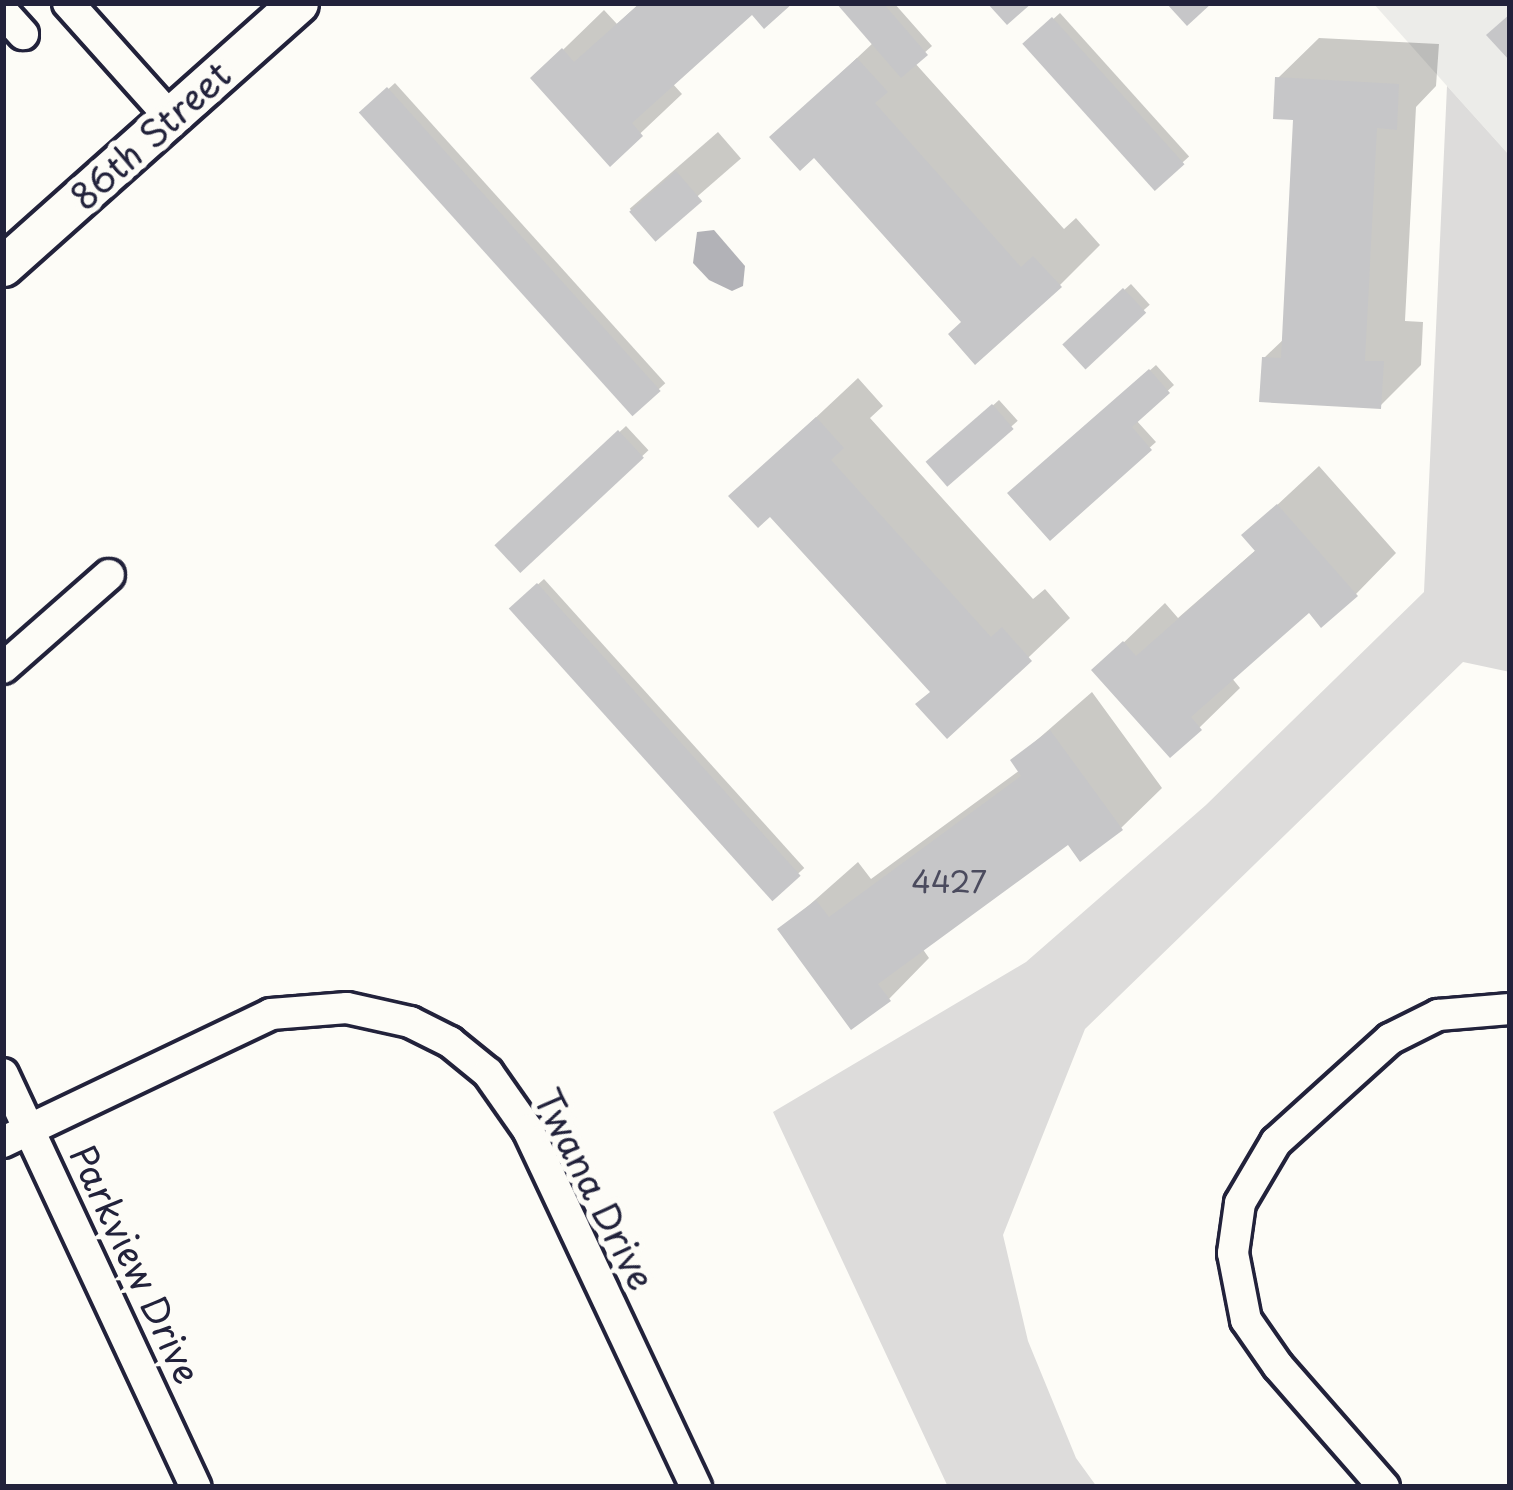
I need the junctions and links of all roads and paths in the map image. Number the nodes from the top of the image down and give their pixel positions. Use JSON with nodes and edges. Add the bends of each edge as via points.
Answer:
{"nodes":[{"id":1,"x":68,"y":3,"type":"edge"},
{"id":2,"x":298,"y":3,"type":"edge"},
{"id":3,"x":170,"y":117,"type":"junction"},
{"id":4,"x":3,"y":266,"type":"edge"},
{"id":5,"x":109,"y":574,"type":"dead end"},
{"id":6,"x":3,"y":668,"type":"edge"},
{"id":7,"x":1510,"y":1009,"type":"edge"},
{"id":8,"x":3,"y":1074,"type":"edge"},
{"id":9,"x":17,"y":1136,"type":"edge"},
{"id":10,"x":196,"y":1487,"type":"edge"},
{"id":11,"x":695,"y":1487,"type":"edge"},
{"id":12,"x":1384,"y":1487,"type":"edge"}],
"edges":[{"from":1,"to":3,"type":"street"},
{"from":2,"to":3,"type":"main road","name":"86th Street"},
{"from":3,"to":4,"type":"main road","name":"86th Street"},
{"from":5,"to":6,"type":"street"},
{"from":7,"to":12,"type":"street","via":[[1438,1015],[1390,1039],[1290,1128],[1240,1203],[1233,1252],[1246,1320]]},
{"from":8,"to":9,"type":"street","name":"Parkview Drive"},
{"from":9,"to":10,"type":"street","name":"Parkview Drive"},
{"from":9,"to":11,"type":"street","name":"Twana Drive","via":[[272,1015],[347,1008],[410,1022],[450,1042],[488,1072],[528,1130]]}]}
